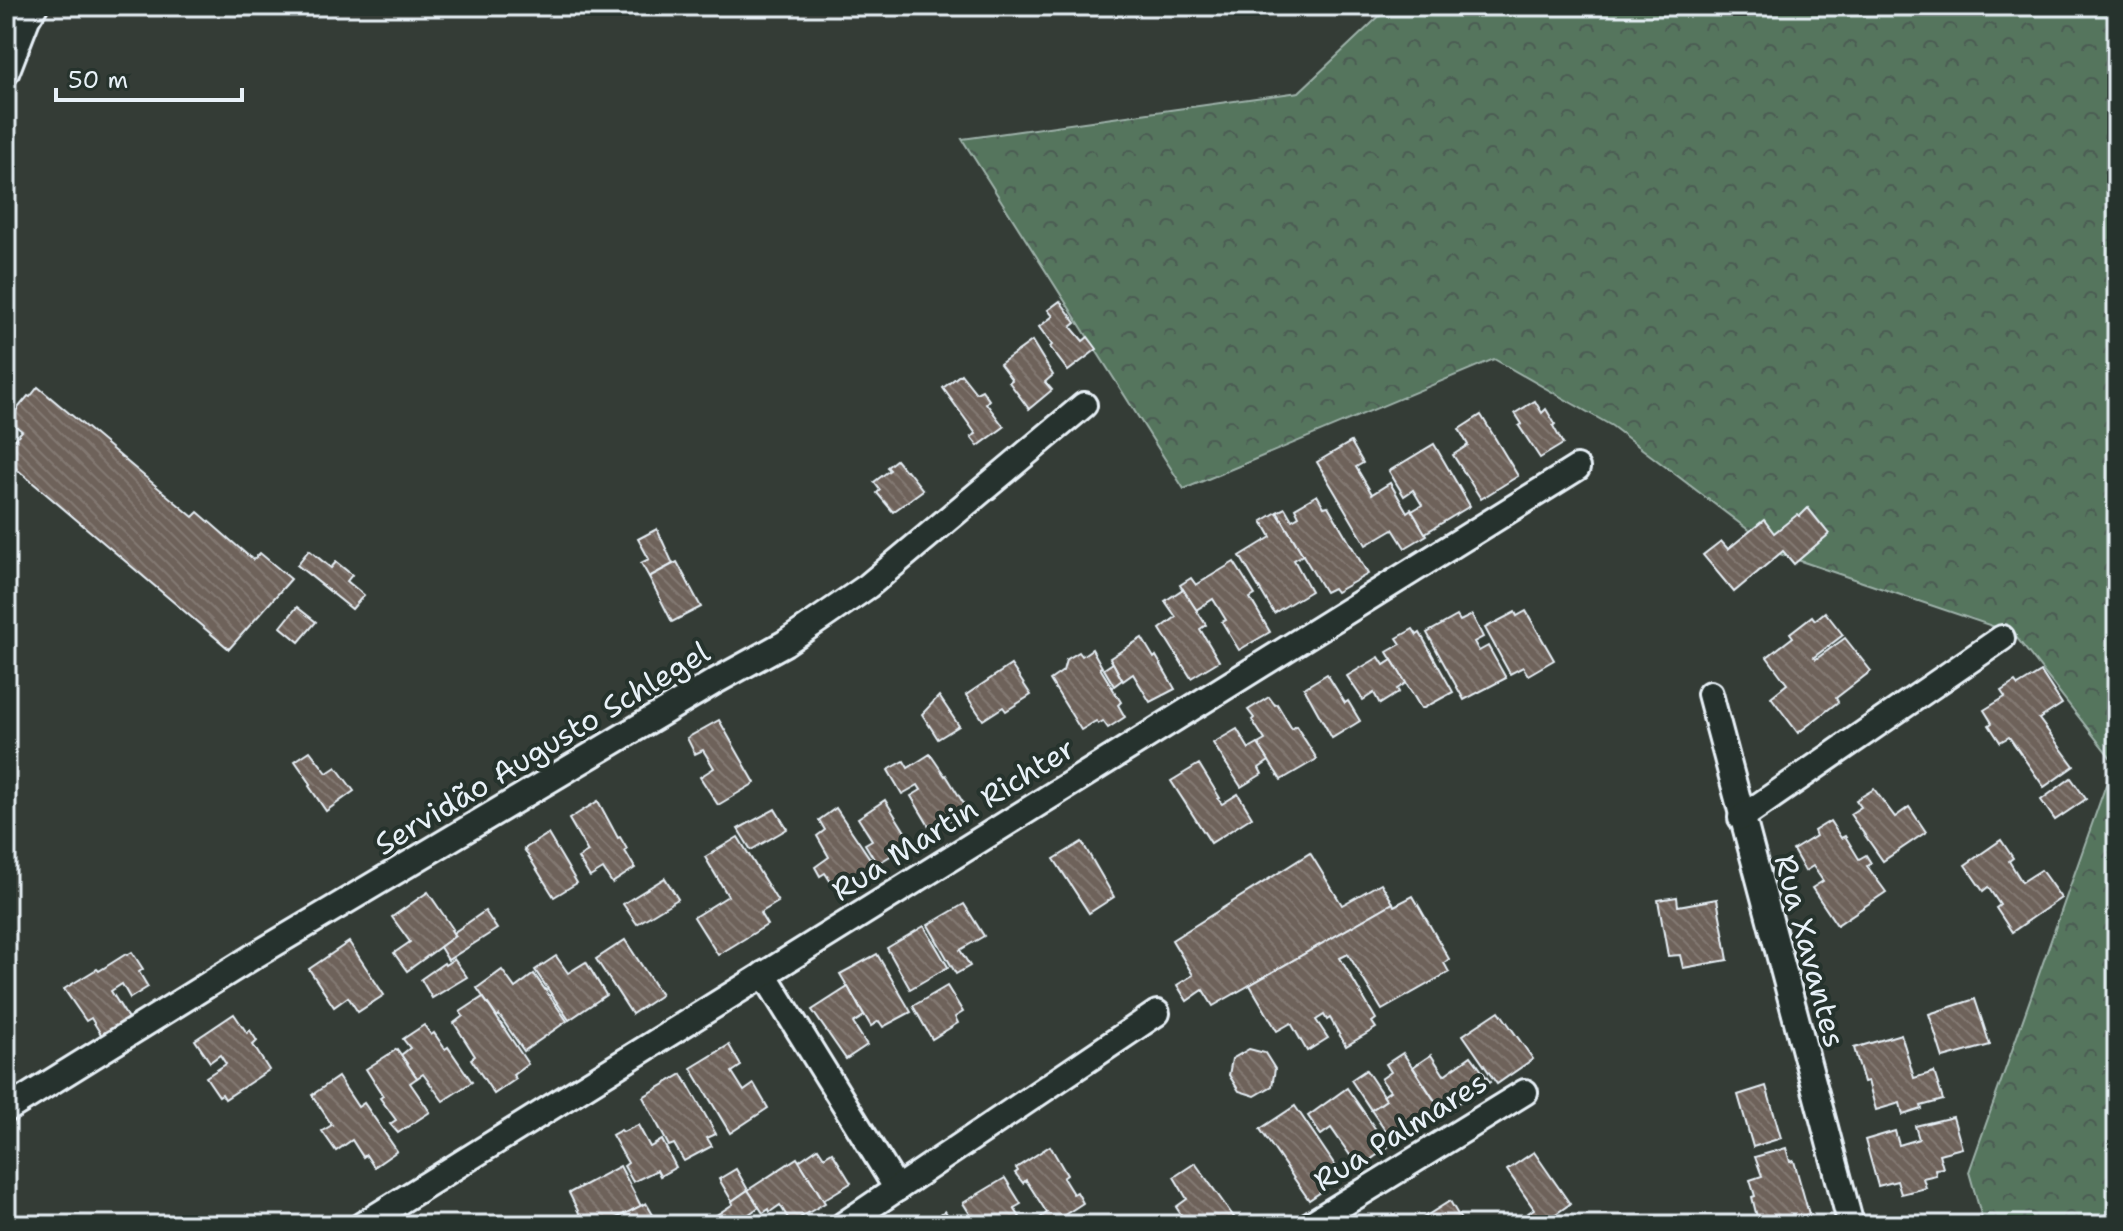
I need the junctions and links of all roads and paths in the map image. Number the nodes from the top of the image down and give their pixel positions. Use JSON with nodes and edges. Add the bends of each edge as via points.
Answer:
{"nodes":[{"id":1,"x":35,"y":6,"type":"edge"},
{"id":2,"x":6,"y":73,"type":"edge"},
{"id":3,"x":1084,"y":405,"type":"dead end"},
{"id":4,"x":1577,"y":468,"type":"dead end"},
{"id":5,"x":2002,"y":638,"type":"dead end"},
{"id":6,"x":1710,"y":694,"type":"dead end"},
{"id":7,"x":1741,"y":818,"type":"junction"},
{"id":8,"x":764,"y":974,"type":"junction"},
{"id":9,"x":1157,"y":1013,"type":"dead end"},
{"id":10,"x":1525,"y":1092,"type":"dead end"},
{"id":11,"x":6,"y":1110,"type":"edge"},
{"id":12,"x":897,"y":1189,"type":"junction"},
{"id":13,"x":362,"y":1225,"type":"edge"},
{"id":14,"x":843,"y":1225,"type":"edge"},
{"id":15,"x":1309,"y":1225,"type":"edge"},
{"id":16,"x":1851,"y":1225,"type":"edge"}],
"edges":[{"from":1,"to":2,"type":"street"},
{"from":3,"to":11,"type":"street","name":"Servidão Augusto Schlegel","via":[[868,586],[785,643],[267,947]]},
{"from":4,"to":8,"type":"street","name":"Rua Martin Richter"},
{"from":5,"to":7,"type":"street"},
{"from":6,"to":7,"type":"street","name":"Rua Xavantes"},
{"from":7,"to":16,"type":"street","name":"Rua Xavantes"},
{"from":8,"to":12,"type":"street"},
{"from":8,"to":13,"type":"street","name":"Rua Martin Richter"},
{"from":9,"to":12,"type":"street"},
{"from":10,"to":15,"type":"street","name":"Rua Palmares"},
{"from":12,"to":14,"type":"street"}]}
